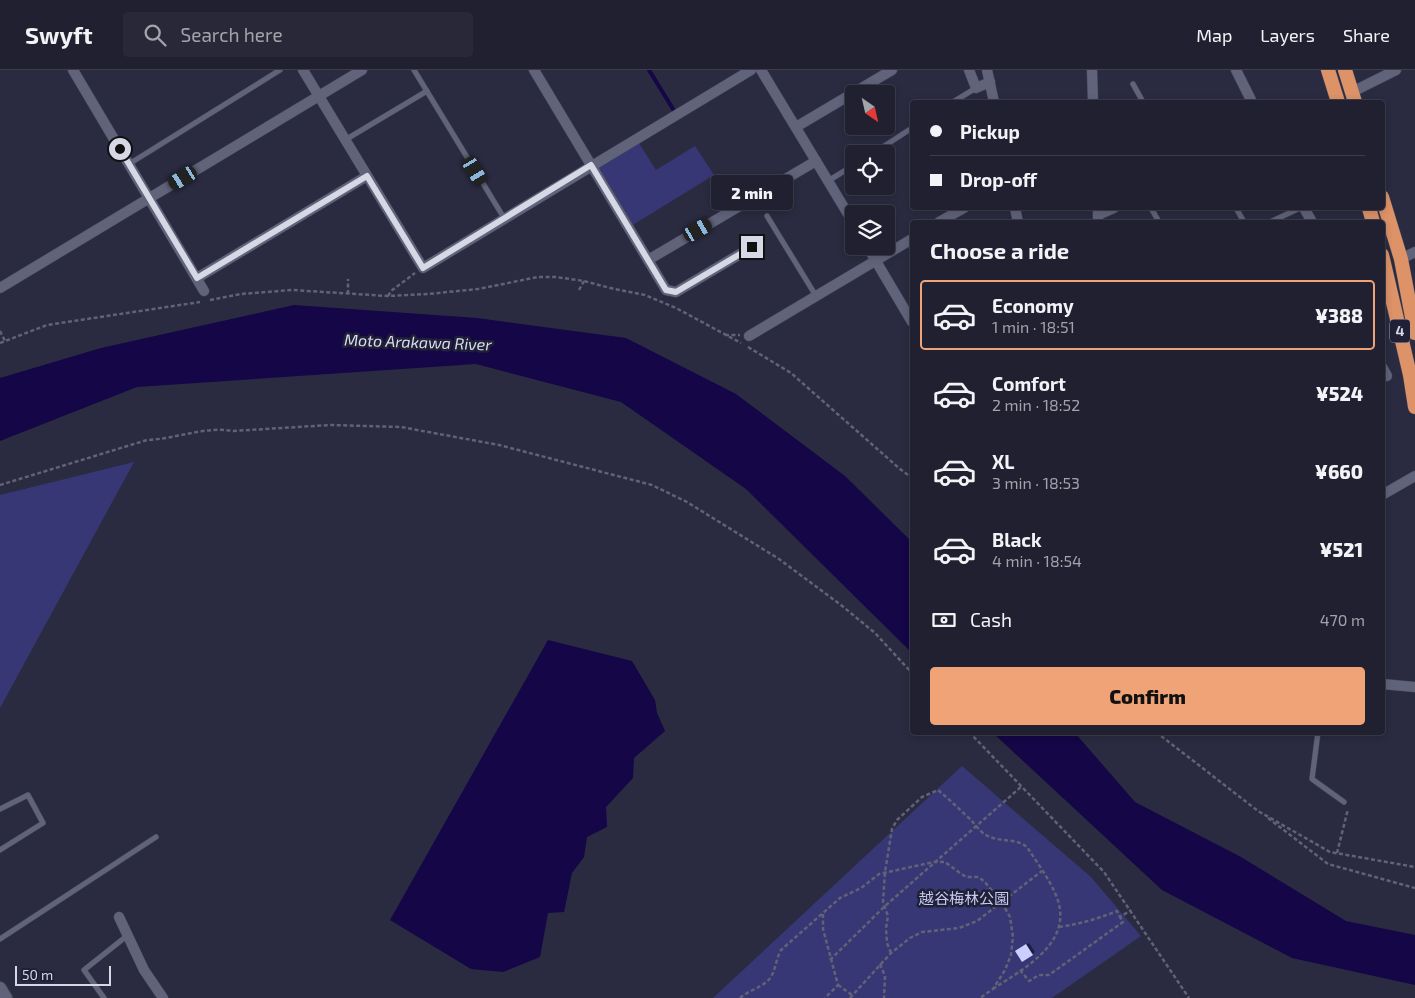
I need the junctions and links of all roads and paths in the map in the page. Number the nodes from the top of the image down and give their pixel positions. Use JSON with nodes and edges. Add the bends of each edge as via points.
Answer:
{"nodes":[{"id":1,"x":73,"y":70,"type":"edge"},
{"id":2,"x":280,"y":70,"type":"edge"},
{"id":3,"x":303,"y":70,"type":"edge"},
{"id":4,"x":362,"y":70,"type":"edge"},
{"id":5,"x":414,"y":70,"type":"edge"},
{"id":6,"x":534,"y":70,"type":"edge"},
{"id":7,"x":751,"y":70,"type":"edge"},
{"id":8,"x":761,"y":70,"type":"edge"},
{"id":9,"x":892,"y":70,"type":"edge"},
{"id":10,"x":969,"y":70,"type":"edge"},
{"id":11,"x":987,"y":70,"type":"edge"},
{"id":12,"x":1092,"y":70,"type":"edge"},
{"id":13,"x":1236,"y":70,"type":"edge"},
{"id":14,"x":1328,"y":70,"type":"edge"},
{"id":15,"x":1345,"y":70,"type":"edge"},
{"id":16,"x":1396,"y":70,"type":"edge"},
{"id":17,"x":990,"y":82,"type":"junction"},
{"id":18,"x":1133,"y":84,"type":"dead end"},
{"id":19,"x":976,"y":88,"type":"junction"},
{"id":20,"x":427,"y":91,"type":"junction"},
{"id":21,"x":319,"y":96,"type":"junction"},
{"id":22,"x":1354,"y":97,"type":"edge"},
{"id":23,"x":956,"y":100,"type":"edge"},
{"id":24,"x":994,"y":100,"type":"edge"},
{"id":25,"x":1093,"y":100,"type":"edge"},
{"id":26,"x":1142,"y":100,"type":"edge"},
{"id":27,"x":1251,"y":100,"type":"edge"},
{"id":28,"x":1336,"y":100,"type":"edge"},
{"id":29,"x":796,"y":128,"type":"junction"},
{"id":30,"x":910,"y":129,"type":"edge"},
{"id":31,"x":345,"y":140,"type":"junction"},
{"id":32,"x":886,"y":145,"type":"edge"},
{"id":33,"x":816,"y":161,"type":"junction"},
{"id":34,"x":130,"y":164,"type":"junction"},
{"id":35,"x":591,"y":165,"type":"junction"},
{"id":36,"x":845,"y":171,"type":"edge"},
{"id":37,"x":367,"y":176,"type":"junction"},
{"id":38,"x":828,"y":181,"type":"junction"},
{"id":39,"x":150,"y":198,"type":"junction"},
{"id":40,"x":1385,"y":207,"type":"edge"},
{"id":41,"x":845,"y":209,"type":"edge"},
{"id":42,"x":960,"y":210,"type":"edge"},
{"id":43,"x":1296,"y":210,"type":"edge"},
{"id":44,"x":767,"y":216,"type":"dead end"},
{"id":45,"x":504,"y":218,"type":"junction"},
{"id":46,"x":943,"y":220,"type":"edge"},
{"id":47,"x":1274,"y":220,"type":"edge"},
{"id":48,"x":910,"y":239,"type":"edge"},
{"id":49,"x":752,"y":247,"type":"dead end"},
{"id":50,"x":1415,"y":252,"type":"edge"},
{"id":51,"x":872,"y":255,"type":"edge"},
{"id":52,"x":1401,"y":259,"type":"junction"},
{"id":53,"x":648,"y":260,"type":"junction"},
{"id":54,"x":876,"y":261,"type":"junction"},
{"id":55,"x":1385,"y":267,"type":"edge"},
{"id":56,"x":423,"y":268,"type":"junction"},
{"id":57,"x":197,"y":278,"type":"junction"},
{"id":58,"x":348,"y":278,"type":"dead end"},
{"id":59,"x":584,"y":280,"type":"junction"},
{"id":60,"x":0,"y":288,"type":"edge"},
{"id":61,"x":579,"y":290,"type":"dead end"},
{"id":62,"x":204,"y":291,"type":"dead end"},
{"id":63,"x":348,"y":294,"type":"junction"},
{"id":64,"x":388,"y":296,"type":"junction"},
{"id":65,"x":817,"y":296,"type":"junction"},
{"id":66,"x":910,"y":319,"type":"edge"},
{"id":67,"x":0,"y":331,"type":"edge"},
{"id":68,"x":1415,"y":333,"type":"edge"},
{"id":69,"x":724,"y":334,"type":"junction"},
{"id":70,"x":749,"y":336,"type":"joint"},
{"id":71,"x":5,"y":341,"type":"junction"},
{"id":72,"x":0,"y":343,"type":"edge"},
{"id":73,"x":1415,"y":407,"type":"edge"},
{"id":74,"x":910,"y":476,"type":"edge"},
{"id":75,"x":1415,"y":476,"type":"edge"},
{"id":76,"x":0,"y":485,"type":"edge"},
{"id":77,"x":1385,"y":494,"type":"edge"},
{"id":78,"x":910,"y":671,"type":"edge"},
{"id":79,"x":1385,"y":684,"type":"edge"},
{"id":80,"x":1415,"y":687,"type":"edge"},
{"id":81,"x":972,"y":735,"type":"edge"},
{"id":82,"x":1160,"y":735,"type":"edge"},
{"id":83,"x":1318,"y":735,"type":"edge"},
{"id":84,"x":1022,"y":786,"type":"junction"},
{"id":85,"x":1344,"y":802,"type":"joint"},
{"id":86,"x":0,"y":808,"type":"edge"},
{"id":87,"x":1258,"y":811,"type":"junction"},
{"id":88,"x":976,"y":826,"type":"junction"},
{"id":89,"x":156,"y":837,"type":"dead end"},
{"id":90,"x":0,"y":850,"type":"edge"},
{"id":91,"x":1336,"y":853,"type":"junction"},
{"id":92,"x":934,"y":862,"type":"junction"},
{"id":93,"x":1415,"y":867,"type":"edge"},
{"id":94,"x":1042,"y":871,"type":"junction"},
{"id":95,"x":885,"y":872,"type":"junction"},
{"id":96,"x":1415,"y":888,"type":"edge"},
{"id":97,"x":1002,"y":903,"type":"junction"},
{"id":98,"x":885,"y":906,"type":"junction"},
{"id":99,"x":1131,"y":910,"type":"junction"},
{"id":100,"x":823,"y":913,"type":"junction"},
{"id":101,"x":118,"y":917,"type":"dead end"},
{"id":102,"x":1120,"y":917,"type":"junction"},
{"id":103,"x":1059,"y":926,"type":"junction"},
{"id":104,"x":128,"y":935,"type":"junction"},
{"id":105,"x":0,"y":939,"type":"edge"},
{"id":106,"x":891,"y":953,"type":"junction"},
{"id":107,"x":830,"y":960,"type":"junction"},
{"id":108,"x":880,"y":964,"type":"junction"},
{"id":109,"x":1020,"y":970,"type":"junction"},
{"id":110,"x":838,"y":986,"type":"junction"},
{"id":111,"x":0,"y":988,"type":"edge"},
{"id":112,"x":993,"y":989,"type":"junction"},
{"id":113,"x":851,"y":996,"type":"edge"},
{"id":114,"x":6,"y":998,"type":"edge"},
{"id":115,"x":104,"y":998,"type":"edge"},
{"id":116,"x":164,"y":998,"type":"edge"},
{"id":117,"x":740,"y":998,"type":"edge"},
{"id":118,"x":825,"y":998,"type":"edge"},
{"id":119,"x":884,"y":998,"type":"edge"},
{"id":120,"x":980,"y":998,"type":"edge"},
{"id":121,"x":1189,"y":998,"type":"edge"}],
"edges":[{"from":1,"to":34,"type":"street"},
{"from":2,"to":34,"type":"lane"},
{"from":3,"to":21,"type":"street"},
{"from":4,"to":21,"type":"street"},
{"from":5,"to":20,"type":"lane"},
{"from":6,"to":35,"type":"street"},
{"from":7,"to":35,"type":"street"},
{"from":8,"to":29,"type":"street"},
{"from":9,"to":29,"type":"street"},
{"from":10,"to":19,"type":"street"},
{"from":11,"to":17,"type":"street"},
{"from":12,"to":25,"type":"street"},
{"from":13,"to":27,"type":"street"},
{"from":14,"to":28,"type":"highway"},
{"from":15,"to":22,"type":"highway"},
{"from":16,"to":22,"type":"street"},
{"from":17,"to":19,"type":"street"},
{"from":17,"to":24,"type":"street"},
{"from":18,"to":26,"type":"lane"},
{"from":19,"to":23,"type":"lane"},
{"from":20,"to":31,"type":"lane"},
{"from":20,"to":45,"type":"lane"},
{"from":21,"to":31,"type":"street"},
{"from":21,"to":39,"type":"street"},
{"from":29,"to":33,"type":"street"},
{"from":30,"to":32,"type":"lane"},
{"from":31,"to":37,"type":"street"},
{"from":33,"to":38,"type":"street"},
{"from":33,"to":53,"type":"street"},
{"from":34,"to":39,"type":"street"},
{"from":35,"to":45,"type":"street"},
{"from":35,"to":53,"type":"street"},
{"from":36,"to":38,"type":"lane"},
{"from":37,"to":56,"type":"street"},
{"from":37,"to":57,"type":"street"},
{"from":38,"to":41,"type":"street"},
{"from":39,"to":57,"type":"street"},
{"from":39,"to":60,"type":"street"},
{"from":40,"to":52,"type":"highway","number":"4"},
{"from":42,"to":46,"type":"street"},
{"from":43,"to":47,"type":"lane"},
{"from":44,"to":65,"type":"lane"},
{"from":45,"to":56,"type":"street"},
{"from":48,"to":54,"type":"street"},
{"from":49,"to":53,"type":"street","via":[[676,292],[666,290]]},
{"from":50,"to":52,"type":"street"},
{"from":51,"to":54,"type":"street"},
{"from":52,"to":68,"type":"highway","number":"4"},
{"from":54,"to":65,"type":"street"},
{"from":54,"to":66,"type":"street"},
{"from":55,"to":73,"type":"highway","number":"4"},
{"from":56,"to":64,"type":"path"},
{"from":57,"to":62,"type":"street"},
{"from":58,"to":63,"type":"path"},
{"from":59,"to":61,"type":"path"},
{"from":59,"to":64,"type":"path","via":[[538,277],[478,289]]},
{"from":59,"to":69,"type":"path","via":[[645,295]]},
{"from":63,"to":64,"type":"path"},
{"from":63,"to":71,"type":"path","via":[[292,290],[241,294],[47,326]]},
{"from":65,"to":70,"type":"street"},
{"from":67,"to":71,"type":"path"},
{"from":69,"to":70,"type":"path"},
{"from":69,"to":74,"type":"path","via":[[791,373]]},
{"from":71,"to":72,"type":"path"},
{"from":75,"to":77,"type":"street"},
{"from":76,"to":78,"type":"path","via":[[146,440],[208,430],[233,432],[330,425],[401,427],[500,445],[652,485],[687,502],[779,559],[841,605],[875,633]]},
{"from":79,"to":80,"type":"street"},
{"from":81,"to":84,"type":"path"},
{"from":82,"to":87,"type":"path"},
{"from":83,"to":85,"type":"lane","via":[[1312,778]]},
{"from":84,"to":88,"type":"path"},
{"from":84,"to":99,"type":"path","via":[[1104,872]]},
{"from":85,"to":91,"type":"path","via":[[1348,810]]},
{"from":86,"to":90,"type":"lane","via":[[28,795],[43,823]]},
{"from":87,"to":91,"type":"path"},
{"from":87,"to":96,"type":"path","via":[[1328,864]]},
{"from":88,"to":92,"type":"path"},
{"from":88,"to":94,"type":"path","via":[[993,839],[1011,839],[1027,847]]},
{"from":88,"to":95,"type":"path","via":[[938,790],[930,792],[897,820],[892,829]]},
{"from":89,"to":105,"type":"lane"},
{"from":91,"to":93,"type":"path"},
{"from":92,"to":95,"type":"path"},
{"from":92,"to":97,"type":"path","via":[[945,862],[966,877],[978,877]]},
{"from":92,"to":98,"type":"path"},
{"from":94,"to":97,"type":"path"},
{"from":94,"to":103,"type":"path","via":[[1056,893]]},
{"from":95,"to":98,"type":"path"},
{"from":95,"to":100,"type":"path","via":[[840,898]]},
{"from":97,"to":106,"type":"path","via":[[977,921],[959,928],[922,932]]},
{"from":97,"to":112,"type":"path","via":[[1010,917],[1013,937],[1006,970]]},
{"from":98,"to":106,"type":"path","via":[[887,943]]},
{"from":98,"to":107,"type":"path"},
{"from":99,"to":102,"type":"path"},
{"from":99,"to":121,"type":"path"},
{"from":100,"to":107,"type":"path"},
{"from":100,"to":117,"type":"path","via":[[781,950],[767,982]]},
{"from":101,"to":104,"type":"street"},
{"from":102,"to":103,"type":"path","via":[[1117,911],[1098,919]]},
{"from":102,"to":109,"type":"path","via":[[1123,922],[1048,975],[1029,981]]},
{"from":103,"to":109,"type":"path","via":[[1040,957]]},
{"from":104,"to":115,"type":"lane","via":[[84,970]]},
{"from":104,"to":116,"type":"street","via":[[144,970]]},
{"from":106,"to":108,"type":"path"},
{"from":107,"to":110,"type":"path"},
{"from":108,"to":113,"type":"path"},
{"from":108,"to":119,"type":"path","via":[[885,976]]},
{"from":109,"to":112,"type":"path"},
{"from":110,"to":113,"type":"path"},
{"from":110,"to":118,"type":"path"},
{"from":111,"to":114,"type":"main road"},
{"from":112,"to":120,"type":"path"}]}
